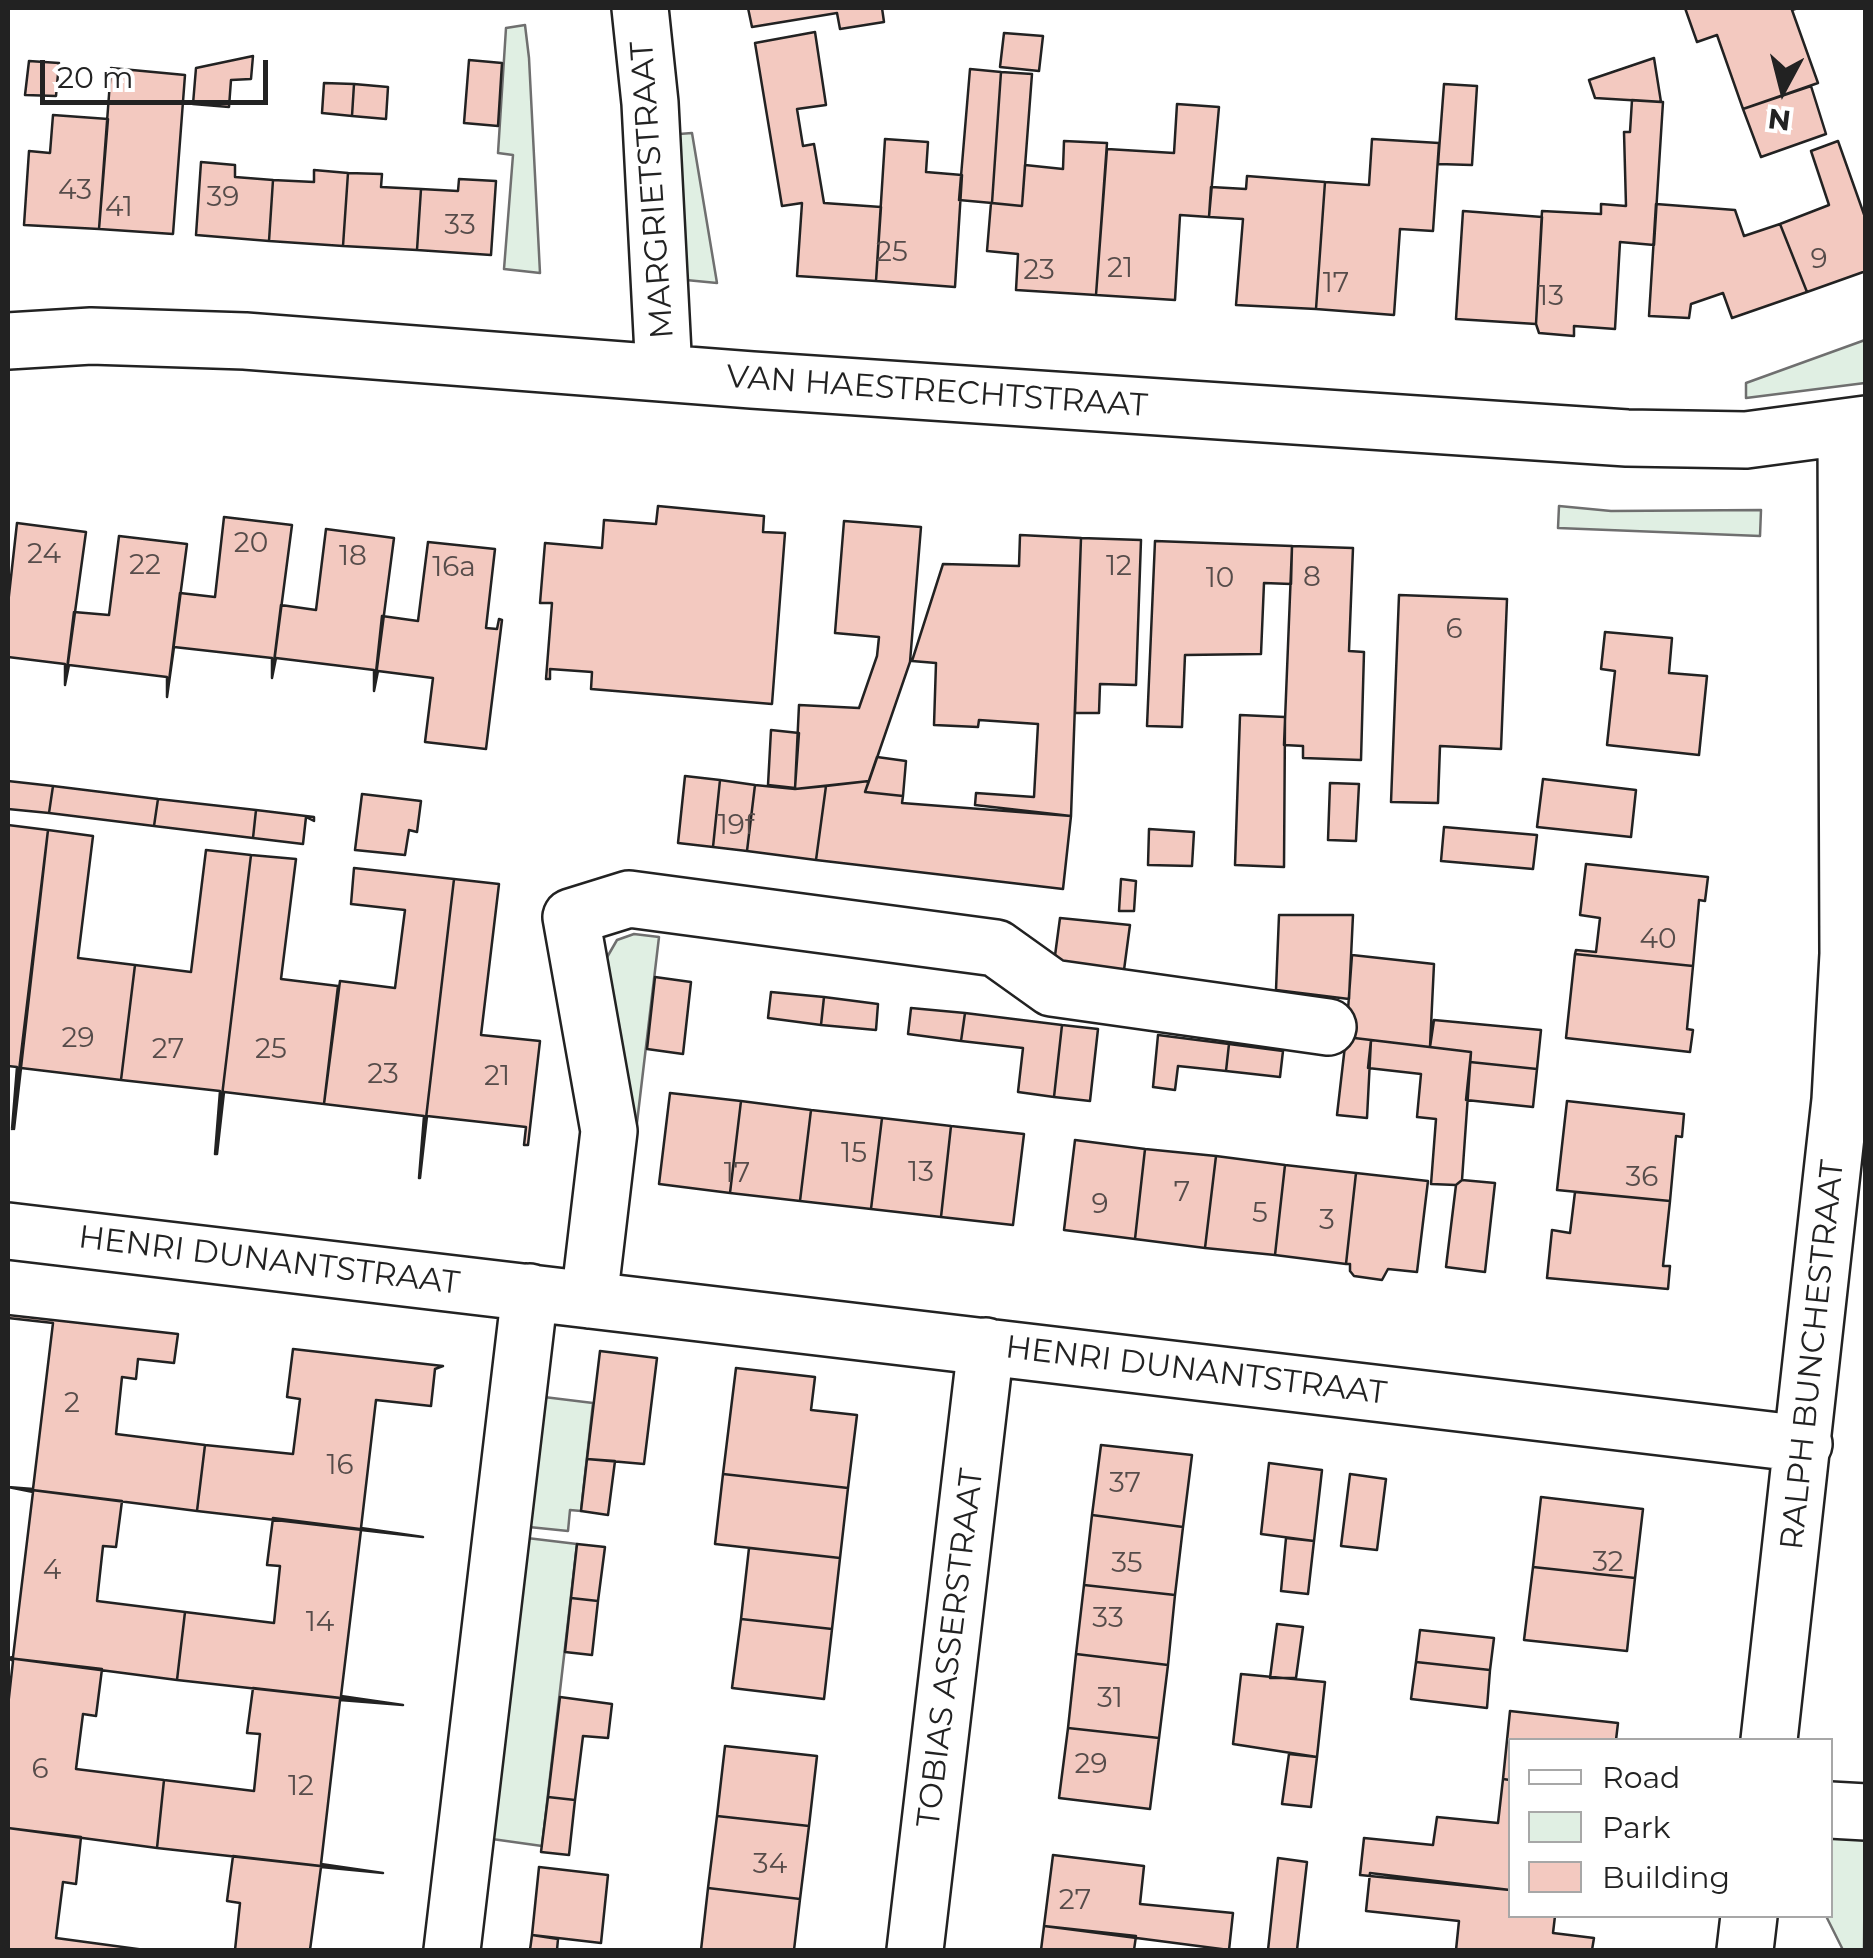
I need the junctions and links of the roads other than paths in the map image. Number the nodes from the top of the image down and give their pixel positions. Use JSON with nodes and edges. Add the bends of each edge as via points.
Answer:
{"nodes":[{"id":1,"x":640,"y":8,"type":"edge"},
{"id":2,"x":8,"y":341,"type":"edge"},
{"id":3,"x":664,"y":373,"type":"junction"},
{"id":4,"x":1856,"y":426,"type":"edge"},
{"id":5,"x":1328,"y":1027,"type":"dead end"},
{"id":6,"x":8,"y":1231,"type":"edge"},
{"id":7,"x":530,"y":1292,"type":"junction"},
{"id":8,"x":589,"y":1300,"type":"junction"},
{"id":9,"x":986,"y":1346,"type":"junction"},
{"id":10,"x":1804,"y":1444,"type":"junction"},
{"id":11,"x":1768,"y":1738,"type":"edge"},
{"id":12,"x":1833,"y":1810,"type":"edge"},
{"id":13,"x":1866,"y":1812,"type":"edge"},
{"id":14,"x":452,"y":1950,"type":"edge"},
{"id":15,"x":915,"y":1950,"type":"edge"}],
"edges":[{"from":1,"to":3,"type":"street","name":"MARGRIETSTRAAT"},
{"from":2,"to":3,"type":"street","name":"VAN HAESTRECHTSTRAAT","via":[[245,341]]},
{"from":3,"to":4,"type":"street","name":"VAN HAESTRECHTSTRAAT","via":[[1627,438],[1746,440]]},
{"from":4,"to":10,"type":"street","name":"RALPH BUNCHESTRAAT","via":[[1847,973],[1837,1139]]},
{"from":5,"to":8,"type":"street","via":[[1052,988],[996,948],[629,899],[571,918],[609,1131]]},
{"from":6,"to":7,"type":"street","name":"HENRI DUNANTSTRAAT"},
{"from":7,"to":8,"type":"street","name":"HENRI DUNANTSTRAAT"},
{"from":7,"to":14,"type":"street"},
{"from":8,"to":9,"type":"street","name":"HENRI DUNANTSTRAAT"},
{"from":9,"to":10,"type":"street","name":"HENRI DUNANTSTRAAT"},
{"from":9,"to":15,"type":"street","name":"TOBIAS ASSERSTRAAT"},
{"from":10,"to":11,"type":"street","name":"RALPH BUNCHESTRAAT"},
{"from":12,"to":13,"type":"street"}]}
